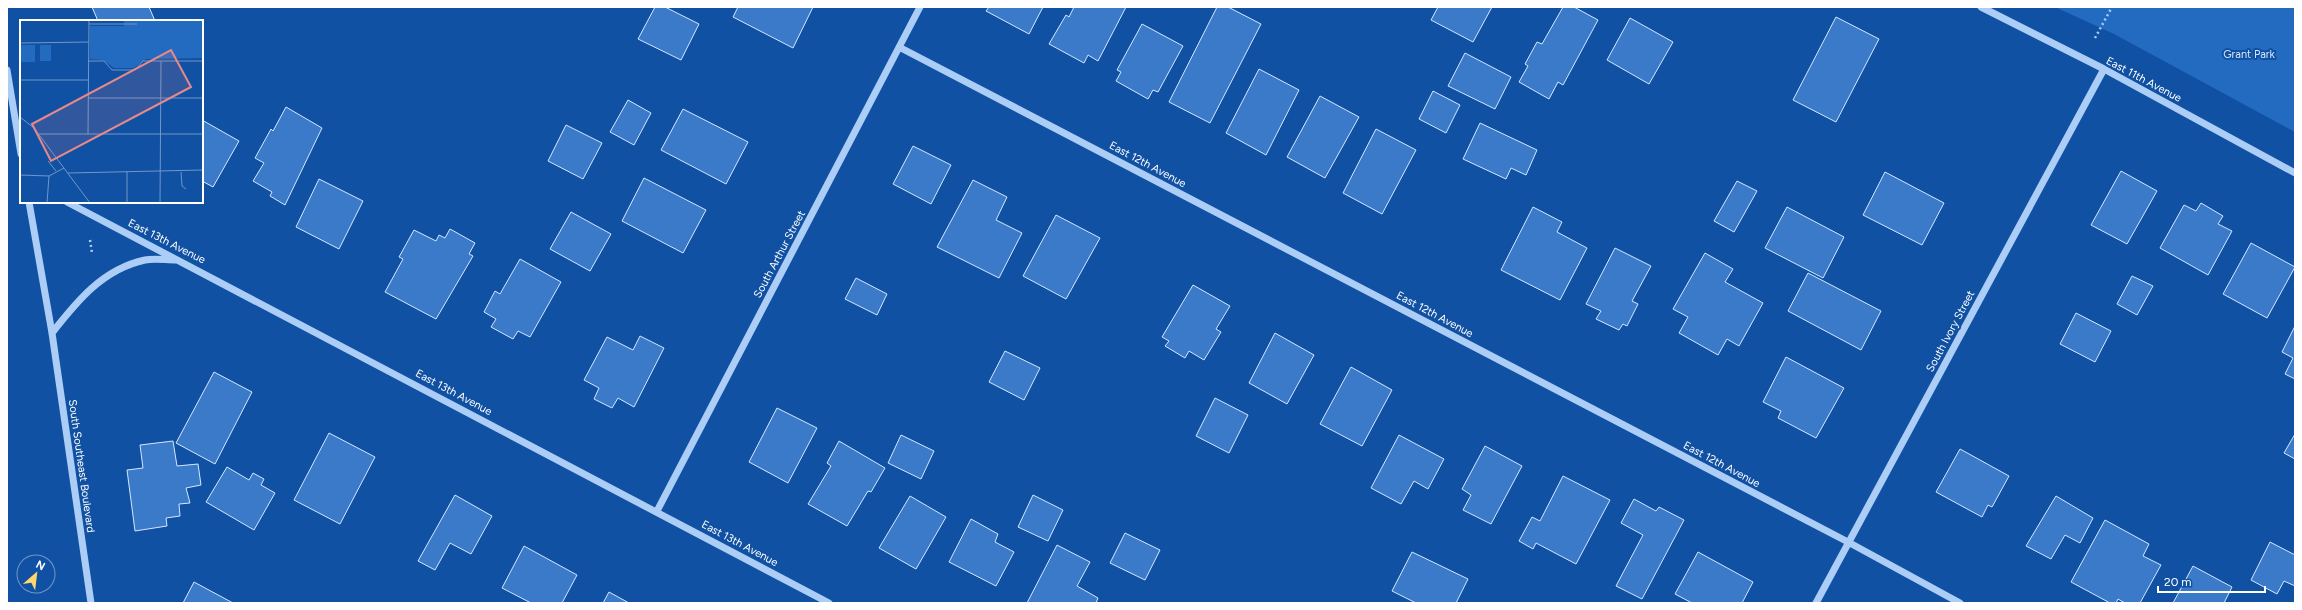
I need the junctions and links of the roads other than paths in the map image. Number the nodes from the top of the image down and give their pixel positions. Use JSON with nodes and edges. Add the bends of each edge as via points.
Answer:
{"nodes":[{"id":1,"x":920,"y":7,"type":"edge"},
{"id":2,"x":1981,"y":7,"type":"edge"},
{"id":3,"x":899,"y":47,"type":"junction"},
{"id":4,"x":2104,"y":69,"type":"junction"},
{"id":5,"x":7,"y":70,"type":"edge"},
{"id":6,"x":20,"y":148,"type":"edge"},
{"id":7,"x":2295,"y":173,"type":"edge"},
{"id":8,"x":29,"y":203,"type":"edge"},
{"id":9,"x":69,"y":203,"type":"edge"},
{"id":10,"x":178,"y":260,"type":"junction"},
{"id":11,"x":52,"y":333,"type":"junction"},
{"id":12,"x":657,"y":511,"type":"junction"},
{"id":13,"x":1848,"y":542,"type":"junction"},
{"id":14,"x":91,"y":603,"type":"edge"},
{"id":15,"x":829,"y":603,"type":"edge"},
{"id":16,"x":1816,"y":603,"type":"edge"},
{"id":17,"x":1960,"y":603,"type":"edge"}],
"edges":[{"from":1,"to":3,"type":"street","name":"South Arthur Street"},
{"from":2,"to":4,"type":"street","name":"East 11th Avenue"},
{"from":3,"to":12,"type":"street","name":"South Arthur Street"},
{"from":3,"to":13,"type":"street","name":"East 12th Avenue"},
{"from":4,"to":7,"type":"street","name":"East 11th Avenue"},
{"from":4,"to":13,"type":"street","name":"South Ivory Street"},
{"from":5,"to":6,"type":"street"},
{"from":8,"to":11,"type":"street","name":"South Southeast Boulevard"},
{"from":9,"to":10,"type":"street","name":"East 13th Avenue"},
{"from":10,"to":11,"type":"street","via":[[145,260],[114,272],[83,294]]},
{"from":10,"to":12,"type":"street","name":"East 13th Avenue"},
{"from":11,"to":14,"type":"street","name":"South Southeast Boulevard"},
{"from":12,"to":15,"type":"street","name":"East 13th Avenue"},
{"from":13,"to":16,"type":"street","name":"South Ivory Street"},
{"from":13,"to":17,"type":"street","name":"East 12th Avenue"}]}
